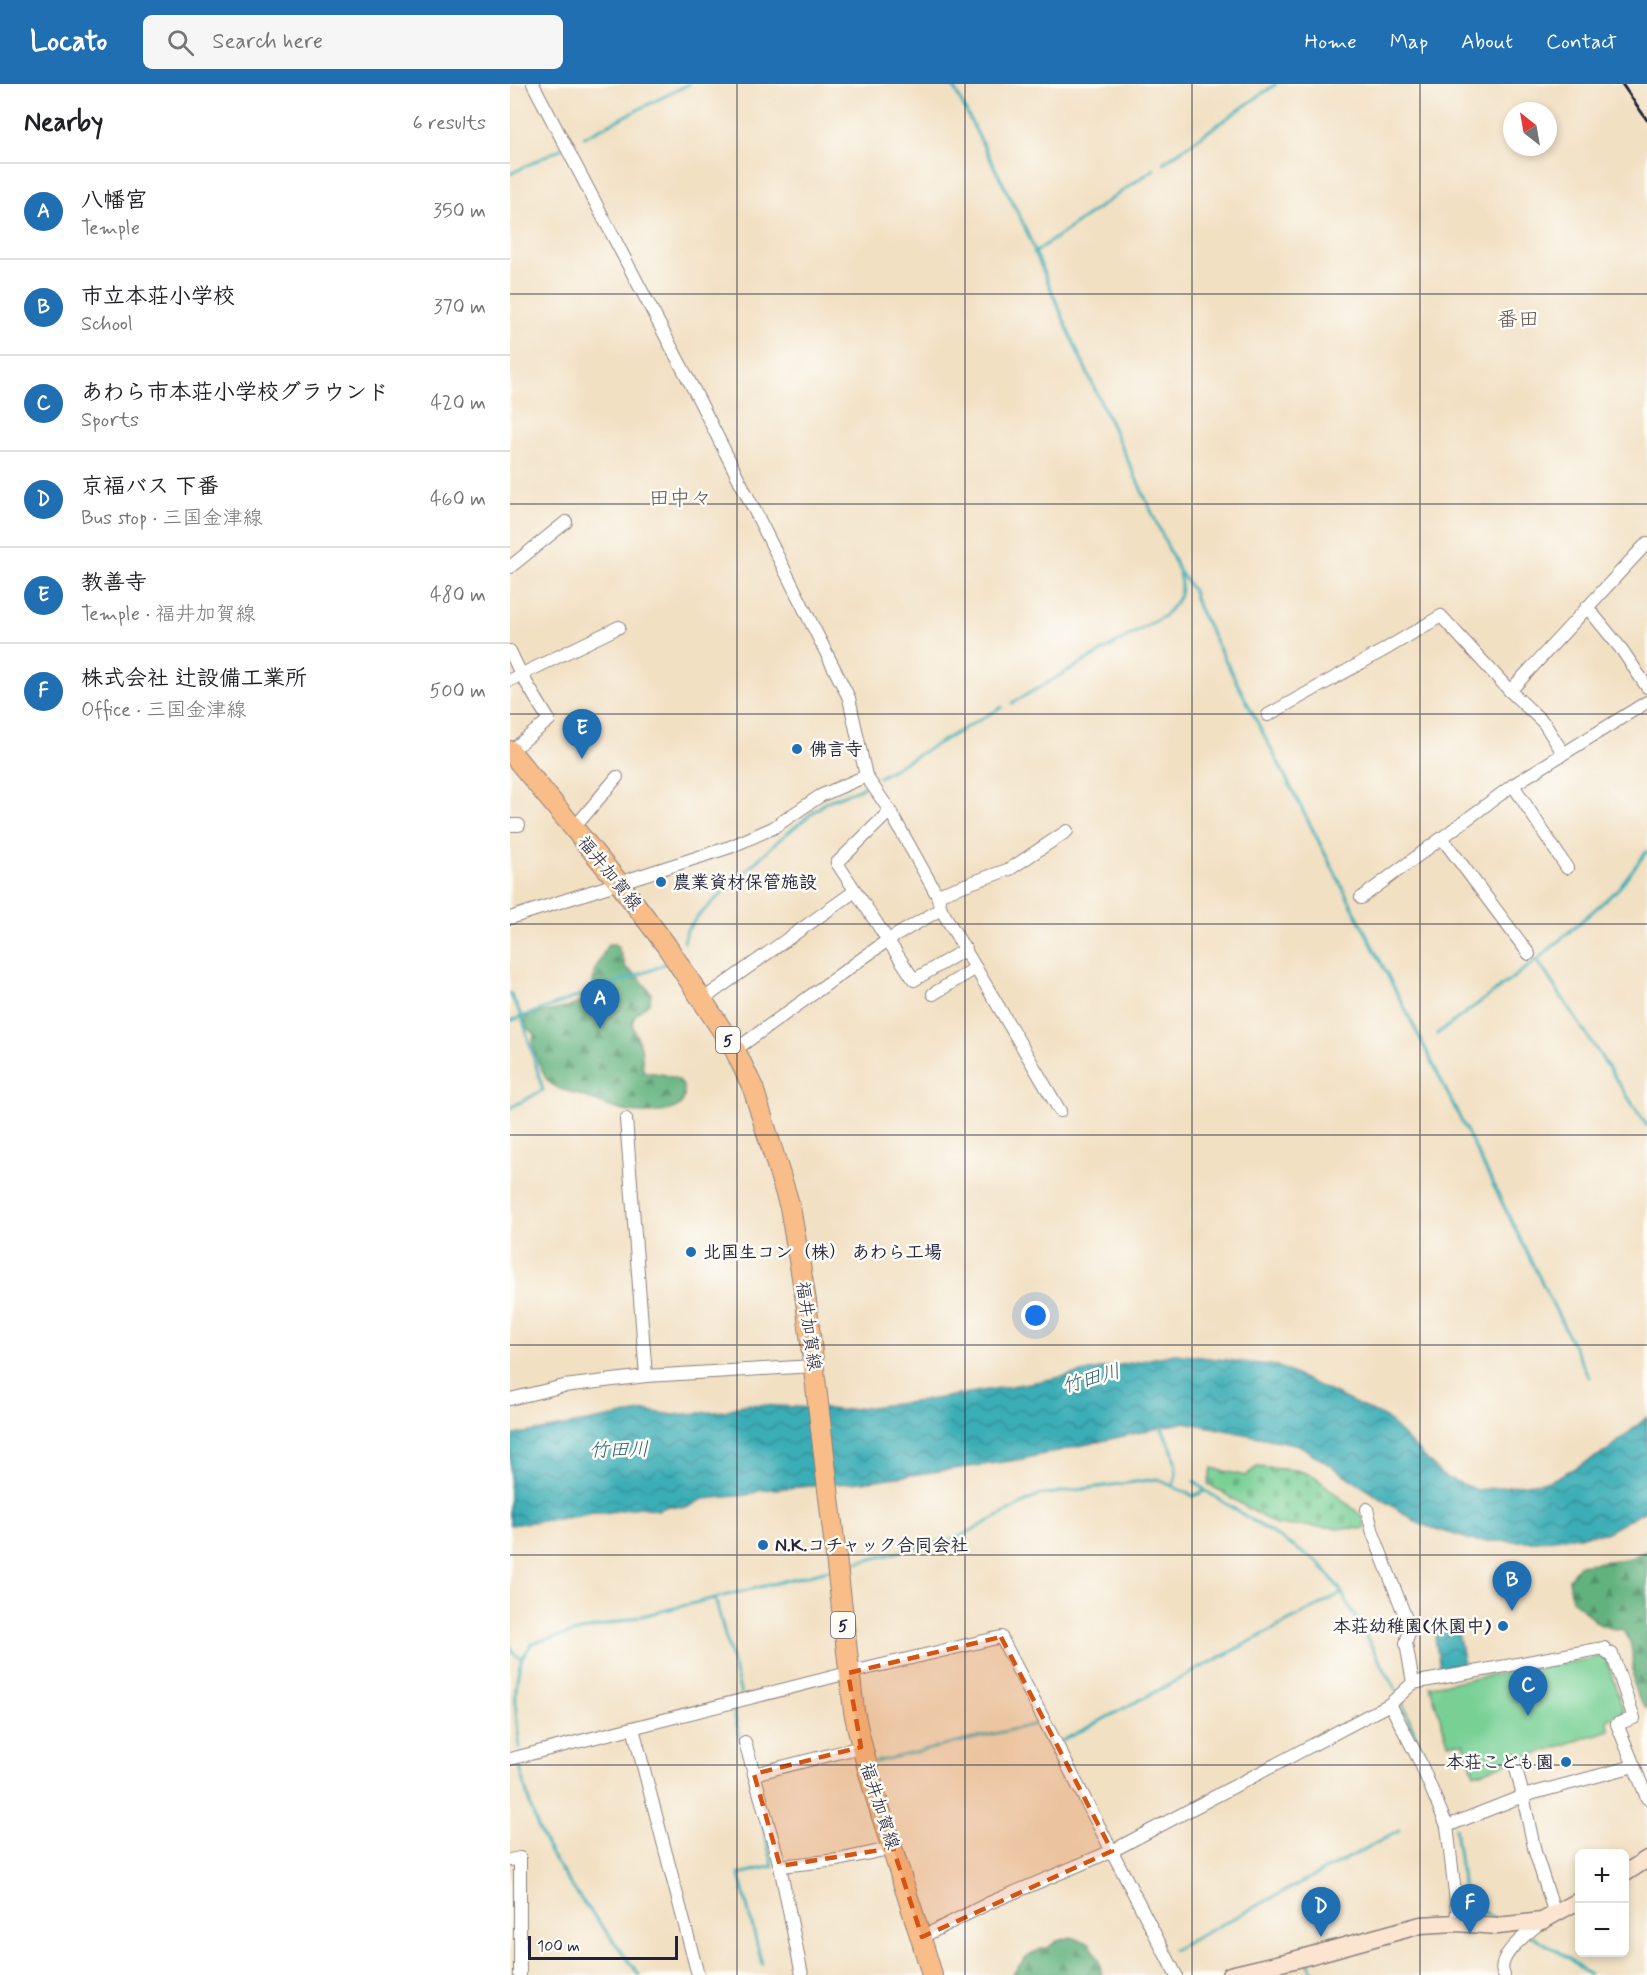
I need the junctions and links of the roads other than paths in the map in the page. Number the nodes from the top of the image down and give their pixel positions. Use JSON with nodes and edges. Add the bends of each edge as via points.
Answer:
{"nodes":[{"id":1,"x":533,"y":84,"type":"edge"},
{"id":2,"x":566,"y":522,"type":"dead end"},
{"id":3,"x":1647,"y":543,"type":"edge"},
{"id":4,"x":510,"y":567,"type":"edge"},
{"id":5,"x":1587,"y":607,"type":"junction"},
{"id":6,"x":619,"y":627,"type":"dead end"},
{"id":7,"x":510,"y":651,"type":"edge"},
{"id":8,"x":516,"y":677,"type":"edge"},
{"id":9,"x":1647,"y":687,"type":"edge"},
{"id":10,"x":1510,"y":691,"type":"junction"},
{"id":11,"x":1647,"y":702,"type":"edge"},
{"id":12,"x":1268,"y":715,"type":"dead end"},
{"id":13,"x":511,"y":752,"type":"edge"},
{"id":14,"x":1563,"y":753,"type":"junction"},
{"id":15,"x":866,"y":776,"type":"junction"},
{"id":16,"x":617,"y":777,"type":"dead end"},
{"id":17,"x":1513,"y":785,"type":"junction"},
{"id":18,"x":890,"y":811,"type":"junction"},
{"id":19,"x":574,"y":828,"type":"junction"},
{"id":20,"x":1067,"y":831,"type":"dead end"},
{"id":21,"x":1442,"y":838,"type":"junction"},
{"id":22,"x":1567,"y":868,"type":"dead end"},
{"id":23,"x":619,"y":883,"type":"junction"},
{"id":24,"x":855,"y":891,"type":"junction"},
{"id":25,"x":937,"y":895,"type":"junction"},
{"id":26,"x":1361,"y":898,"type":"dead end"},
{"id":27,"x":941,"y":909,"type":"junction"},
{"id":28,"x":510,"y":918,"type":"edge"},
{"id":29,"x":888,"y":940,"type":"junction"},
{"id":30,"x":966,"y":949,"type":"junction"},
{"id":31,"x":1529,"y":954,"type":"dead end"},
{"id":32,"x":976,"y":968,"type":"junction"},
{"id":33,"x":933,"y":994,"type":"dead end"},
{"id":34,"x":702,"y":1000,"type":"junction"},
{"id":35,"x":735,"y":1050,"type":"junction"},
{"id":36,"x":1060,"y":1111,"type":"dead end"},
{"id":37,"x":626,"y":1119,"type":"dead end"},
{"id":38,"x":814,"y":1366,"type":"junction"},
{"id":39,"x":646,"y":1376,"type":"junction"},
{"id":40,"x":510,"y":1399,"type":"edge"},
{"id":41,"x":1367,"y":1509,"type":"dead end"},
{"id":42,"x":848,"y":1673,"type":"junction"},
{"id":43,"x":1413,"y":1683,"type":"junction"},
{"id":44,"x":1390,"y":1704,"type":"junction"},
{"id":45,"x":633,"y":1728,"type":"junction"},
{"id":46,"x":745,"y":1742,"type":"dead end"},
{"id":47,"x":861,"y":1747,"type":"junction"},
{"id":48,"x":510,"y":1759,"type":"edge"},
{"id":49,"x":1514,"y":1761,"type":"dead end"},
{"id":50,"x":1634,"y":1766,"type":"junction"},
{"id":51,"x":754,"y":1774,"type":"junction"},
{"id":52,"x":1523,"y":1796,"type":"junction"},
{"id":53,"x":1647,"y":1798,"type":"edge"},
{"id":54,"x":1447,"y":1826,"type":"junction"},
{"id":55,"x":893,"y":1848,"type":"junction"},
{"id":56,"x":1112,"y":1851,"type":"junction"},
{"id":57,"x":1647,"y":1859,"type":"edge"},
{"id":58,"x":510,"y":1860,"type":"edge"},
{"id":59,"x":780,"y":1866,"type":"junction"},
{"id":60,"x":1629,"y":1871,"type":"edge"},
{"id":61,"x":1575,"y":1903,"type":"edge"},
{"id":62,"x":1549,"y":1917,"type":"junction"},
{"id":63,"x":1456,"y":1923,"type":"junction"},
{"id":64,"x":1498,"y":1926,"type":"junction"},
{"id":65,"x":922,"y":1937,"type":"junction"},
{"id":66,"x":1515,"y":1944,"type":"junction"},
{"id":67,"x":510,"y":1970,"type":"edge"},
{"id":68,"x":1273,"y":1970,"type":"edge"},
{"id":69,"x":521,"y":1975,"type":"edge"},
{"id":70,"x":698,"y":1975,"type":"edge"},
{"id":71,"x":802,"y":1975,"type":"edge"},
{"id":72,"x":932,"y":1975,"type":"edge"},
{"id":73,"x":1176,"y":1975,"type":"edge"},
{"id":74,"x":1230,"y":1975,"type":"edge"},
{"id":75,"x":1504,"y":1975,"type":"edge"}],
"edges":[{"from":1,"to":15,"type":"street","via":[[712,425],[849,698]]},
{"from":2,"to":4,"type":"street"},
{"from":3,"to":5,"type":"street"},
{"from":5,"to":9,"type":"street"},
{"from":5,"to":10,"type":"street"},
{"from":6,"to":8,"type":"street"},
{"from":7,"to":8,"type":"street"},
{"from":8,"to":13,"type":"street","via":[[549,720]]},
{"from":10,"to":12,"type":"street","via":[[1441,616]]},
{"from":10,"to":14,"type":"street","via":[[1544,723]]},
{"from":11,"to":14,"type":"street"},
{"from":13,"to":19,"type":"main road","name":"福井加賀線","number":"5"},
{"from":14,"to":17,"type":"street"},
{"from":15,"to":18,"type":"street"},
{"from":15,"to":23,"type":"street","via":[[820,796],[773,828],[730,847]]},
{"from":16,"to":19,"type":"street"},
{"from":17,"to":21,"type":"street"},
{"from":17,"to":22,"type":"street"},
{"from":18,"to":24,"type":"street","via":[[837,863]]},
{"from":18,"to":25,"type":"street"},
{"from":19,"to":23,"type":"main road","name":"福井加賀線","number":"5"},
{"from":20,"to":25,"type":"street","via":[[1010,870]]},
{"from":21,"to":26,"type":"street"},
{"from":21,"to":31,"type":"street"},
{"from":23,"to":28,"type":"street"},
{"from":23,"to":34,"type":"main road","name":"福井加賀線","number":"5"},
{"from":24,"to":29,"type":"street"},
{"from":24,"to":34,"type":"street"},
{"from":25,"to":27,"type":"street"},
{"from":27,"to":29,"type":"street"},
{"from":27,"to":30,"type":"street"},
{"from":29,"to":30,"type":"street","via":[[914,980]]},
{"from":29,"to":35,"type":"street"},
{"from":30,"to":32,"type":"street"},
{"from":32,"to":33,"type":"street"},
{"from":32,"to":36,"type":"street"},
{"from":34,"to":35,"type":"main road","name":"福井加賀線","number":"5"},
{"from":35,"to":38,"type":"main road","name":"福井加賀線","number":"5","via":[[756,1097],[790,1207]]},
{"from":37,"to":39,"type":"street"},
{"from":38,"to":39,"type":"street"},
{"from":38,"to":42,"type":"main road","name":"福井加賀線","number":"5"},
{"from":39,"to":40,"type":"street","via":[[564,1386]]},
{"from":41,"to":43,"type":"street","via":[[1410,1629],[1406,1642]]},
{"from":42,"to":45,"type":"street"},
{"from":42,"to":47,"type":"main road","name":"福井加賀線","number":"5"},
{"from":42,"to":56,"type":"street","via":[[1000,1637]]},
{"from":43,"to":44,"type":"street"},
{"from":43,"to":50,"type":"street","via":[[1604,1648],[1612,1654],[1634,1718],[1617,1724]]},
{"from":44,"to":54,"type":"street"},
{"from":44,"to":56,"type":"street"},
{"from":45,"to":48,"type":"street"},
{"from":45,"to":70,"type":"street"},
{"from":46,"to":51,"type":"street"},
{"from":47,"to":51,"type":"street"},
{"from":47,"to":55,"type":"main road","name":"福井加賀線","number":"5"},
{"from":49,"to":52,"type":"street"},
{"from":50,"to":52,"type":"street"},
{"from":50,"to":53,"type":"street"},
{"from":51,"to":59,"type":"street"},
{"from":52,"to":54,"type":"street"},
{"from":52,"to":62,"type":"street"},
{"from":54,"to":63,"type":"street"},
{"from":55,"to":59,"type":"street","via":[[838,1860]]},
{"from":55,"to":65,"type":"main road","name":"福井加賀線","number":"5"},
{"from":56,"to":65,"type":"street","via":[[989,1903]]},
{"from":56,"to":73,"type":"street"},
{"from":57,"to":60,"type":"main road"},
{"from":58,"to":69,"type":"street","via":[[520,1858]]},
{"from":59,"to":71,"type":"street"},
{"from":61,"to":62,"type":"main road"},
{"from":62,"to":64,"type":"main road"},
{"from":62,"to":66,"type":"street"},
{"from":63,"to":64,"type":"main road"},
{"from":63,"to":68,"type":"main road","via":[[1421,1925]]},
{"from":64,"to":66,"type":"street"},
{"from":65,"to":72,"type":"main road","name":"福井加賀線","number":"5"},
{"from":66,"to":75,"type":"street","via":[[1502,1962]]},
{"from":67,"to":69,"type":"street"},
{"from":68,"to":74,"type":"main road"}]}
